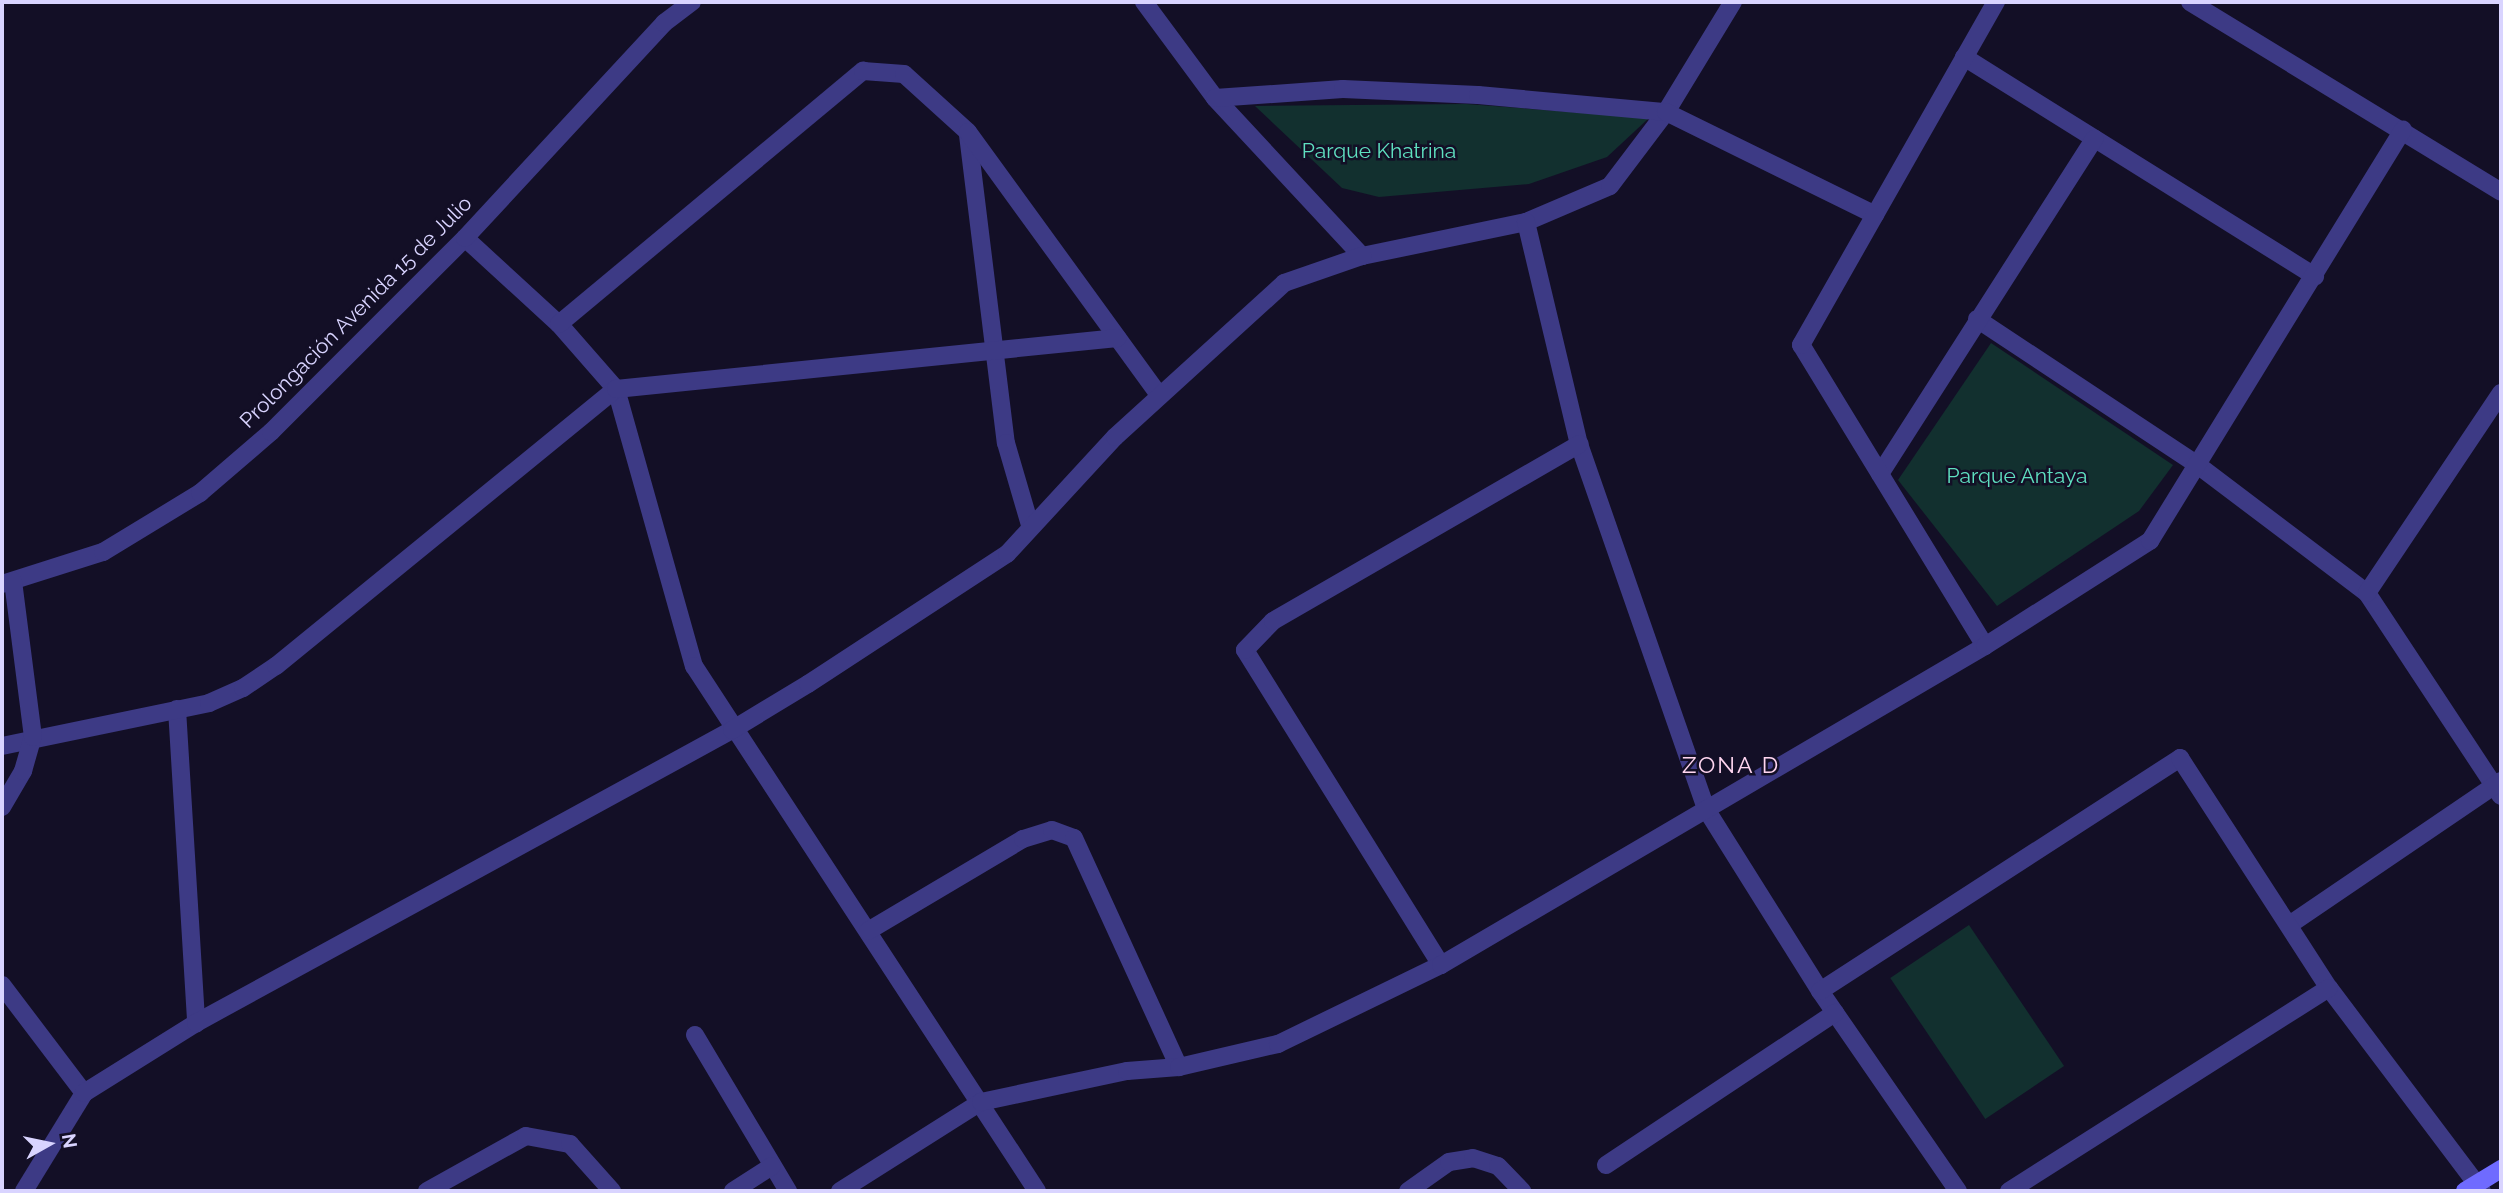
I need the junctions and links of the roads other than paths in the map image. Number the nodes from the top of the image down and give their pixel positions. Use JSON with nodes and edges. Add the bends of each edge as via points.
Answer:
{"nodes":[{"id":1,"x":692,"y":2,"type":"edge"},
{"id":2,"x":1144,"y":2,"type":"edge"},
{"id":3,"x":1733,"y":2,"type":"edge"},
{"id":4,"x":1996,"y":2,"type":"edge"},
{"id":5,"x":2190,"y":2,"type":"edge"},
{"id":6,"x":1964,"y":57,"type":"junction"},
{"id":7,"x":1215,"y":98,"type":"junction"},
{"id":8,"x":1666,"y":112,"type":"junction"},
{"id":9,"x":2403,"y":129,"type":"junction"},
{"id":10,"x":968,"y":132,"type":"junction"},
{"id":11,"x":2094,"y":139,"type":"junction"},
{"id":12,"x":2501,"y":192,"type":"edge"},
{"id":13,"x":1875,"y":215,"type":"junction"},
{"id":14,"x":1526,"y":222,"type":"junction"},
{"id":15,"x":466,"y":238,"type":"junction"},
{"id":16,"x":1362,"y":256,"type":"junction"},
{"id":17,"x":2315,"y":276,"type":"junction"},
{"id":18,"x":1977,"y":319,"type":"junction"},
{"id":19,"x":559,"y":324,"type":"junction"},
{"id":20,"x":1117,"y":338,"type":"junction"},
{"id":21,"x":997,"y":351,"type":"junction"},
{"id":22,"x":617,"y":389,"type":"junction"},
{"id":23,"x":2501,"y":393,"type":"edge"},
{"id":24,"x":1159,"y":395,"type":"junction"},
{"id":25,"x":1579,"y":444,"type":"junction"},
{"id":26,"x":2199,"y":466,"type":"junction"},
{"id":27,"x":1880,"y":474,"type":"junction"},
{"id":28,"x":1030,"y":525,"type":"junction"},
{"id":29,"x":7,"y":582,"type":"edge"},
{"id":30,"x":2367,"y":593,"type":"junction"},
{"id":31,"x":1985,"y":646,"type":"junction"},
{"id":32,"x":177,"y":709,"type":"junction"},
{"id":33,"x":732,"y":730,"type":"junction"},
{"id":34,"x":33,"y":737,"type":"junction"},
{"id":35,"x":2,"y":746,"type":"edge"},
{"id":36,"x":2500,"y":788,"type":"edge"},
{"id":37,"x":2,"y":807,"type":"edge"},
{"id":38,"x":1706,"y":809,"type":"junction"},
{"id":39,"x":2289,"y":925,"type":"junction"},
{"id":40,"x":868,"y":931,"type":"junction"},
{"id":41,"x":1441,"y":965,"type":"junction"},
{"id":42,"x":2,"y":985,"type":"edge"},
{"id":43,"x":2329,"y":988,"type":"junction"},
{"id":44,"x":1820,"y":991,"type":"junction"},
{"id":45,"x":1835,"y":1013,"type":"junction"},
{"id":46,"x":196,"y":1023,"type":"junction"},
{"id":47,"x":695,"y":1035,"type":"dead end"},
{"id":48,"x":1179,"y":1068,"type":"junction"},
{"id":49,"x":84,"y":1093,"type":"junction"},
{"id":50,"x":981,"y":1102,"type":"junction"},
{"id":51,"x":1606,"y":1165,"type":"dead end"},
{"id":52,"x":772,"y":1166,"type":"junction"},
{"id":53,"x":2501,"y":1169,"type":"edge"},
{"id":54,"x":2474,"y":1189,"type":"edge"},
{"id":55,"x":24,"y":1191,"type":"edge"},
{"id":56,"x":427,"y":1191,"type":"edge"},
{"id":57,"x":612,"y":1191,"type":"edge"},
{"id":58,"x":733,"y":1191,"type":"edge"},
{"id":59,"x":788,"y":1191,"type":"edge"},
{"id":60,"x":840,"y":1191,"type":"edge"},
{"id":61,"x":1037,"y":1191,"type":"edge"},
{"id":62,"x":1408,"y":1191,"type":"edge"},
{"id":63,"x":1522,"y":1191,"type":"edge"},
{"id":64,"x":1958,"y":1191,"type":"edge"},
{"id":65,"x":2009,"y":1191,"type":"edge"}],
"edges":[{"from":1,"to":15,"type":"street","name":"Prolongación Avenida 15 de Julio","via":[[664,23]]},
{"from":2,"to":7,"type":"street"},
{"from":3,"to":8,"type":"street"},
{"from":4,"to":6,"type":"street"},
{"from":5,"to":9,"type":"street"},
{"from":6,"to":11,"type":"street"},
{"from":6,"to":13,"type":"street"},
{"from":7,"to":8,"type":"street","via":[[1343,89],[1478,95]]},
{"from":7,"to":16,"type":"street"},
{"from":8,"to":13,"type":"street"},
{"from":8,"to":14,"type":"street","via":[[1610,186]]},
{"from":9,"to":12,"type":"street"},
{"from":9,"to":17,"type":"street"},
{"from":10,"to":19,"type":"street","via":[[904,74],[863,71]]},
{"from":10,"to":20,"type":"street"},
{"from":10,"to":21,"type":"street"},
{"from":11,"to":17,"type":"street"},
{"from":11,"to":18,"type":"street"},
{"from":13,"to":27,"type":"street","via":[[1801,345]]},
{"from":14,"to":16,"type":"street"},
{"from":14,"to":25,"type":"street"},
{"from":15,"to":19,"type":"street"},
{"from":15,"to":29,"type":"street","name":"Prolongación Avenida 15 de Julio","via":[[271,432],[200,493],[103,552]]},
{"from":16,"to":24,"type":"street","via":[[1284,284]]},
{"from":17,"to":26,"type":"street"},
{"from":18,"to":26,"type":"street"},
{"from":18,"to":27,"type":"street"},
{"from":19,"to":22,"type":"street"},
{"from":20,"to":21,"type":"street"},
{"from":20,"to":24,"type":"street"},
{"from":21,"to":22,"type":"street"},
{"from":21,"to":28,"type":"street","via":[[1006,443]]},
{"from":22,"to":32,"type":"street","via":[[276,666],[209,703]]},
{"from":22,"to":33,"type":"street","via":[[694,666]]},
{"from":23,"to":30,"type":"street"},
{"from":24,"to":28,"type":"street"},
{"from":25,"to":38,"type":"street"},
{"from":25,"to":41,"type":"street","via":[[1273,621],[1245,650]]},
{"from":26,"to":30,"type":"street"},
{"from":26,"to":31,"type":"street","via":[[2150,541]]},
{"from":27,"to":31,"type":"street"},
{"from":28,"to":33,"type":"street","via":[[1007,554]]},
{"from":29,"to":34,"type":"street"},
{"from":30,"to":36,"type":"street"},
{"from":31,"to":38,"type":"street"},
{"from":32,"to":34,"type":"street"},
{"from":32,"to":46,"type":"street"},
{"from":33,"to":40,"type":"street"},
{"from":33,"to":46,"type":"street"},
{"from":34,"to":35,"type":"street"},
{"from":34,"to":37,"type":"street","via":[[23,771]]},
{"from":36,"to":39,"type":"street"},
{"from":38,"to":41,"type":"street"},
{"from":38,"to":44,"type":"street"},
{"from":39,"to":43,"type":"street"},
{"from":39,"to":44,"type":"street","via":[[2180,758]]},
{"from":40,"to":48,"type":"street","via":[[1023,839],[1052,830],[1074,838]]},
{"from":40,"to":50,"type":"street"},
{"from":41,"to":48,"type":"street","via":[[1278,1044]]},
{"from":42,"to":49,"type":"street"},
{"from":43,"to":54,"type":"street"},
{"from":43,"to":65,"type":"street"},
{"from":44,"to":45,"type":"street"},
{"from":45,"to":51,"type":"street"},
{"from":45,"to":64,"type":"street"},
{"from":46,"to":49,"type":"street"},
{"from":47,"to":52,"type":"street"},
{"from":48,"to":50,"type":"street","via":[[1126,1071]]},
{"from":49,"to":55,"type":"street"},
{"from":50,"to":60,"type":"street"},
{"from":50,"to":61,"type":"street"},
{"from":52,"to":58,"type":"street"},
{"from":52,"to":59,"type":"street"},
{"from":53,"to":54,"type":"street"},
{"from":56,"to":57,"type":"street","via":[[526,1136],[570,1144]]},
{"from":62,"to":63,"type":"street","via":[[1449,1162],[1473,1158],[1498,1166]]}]}
